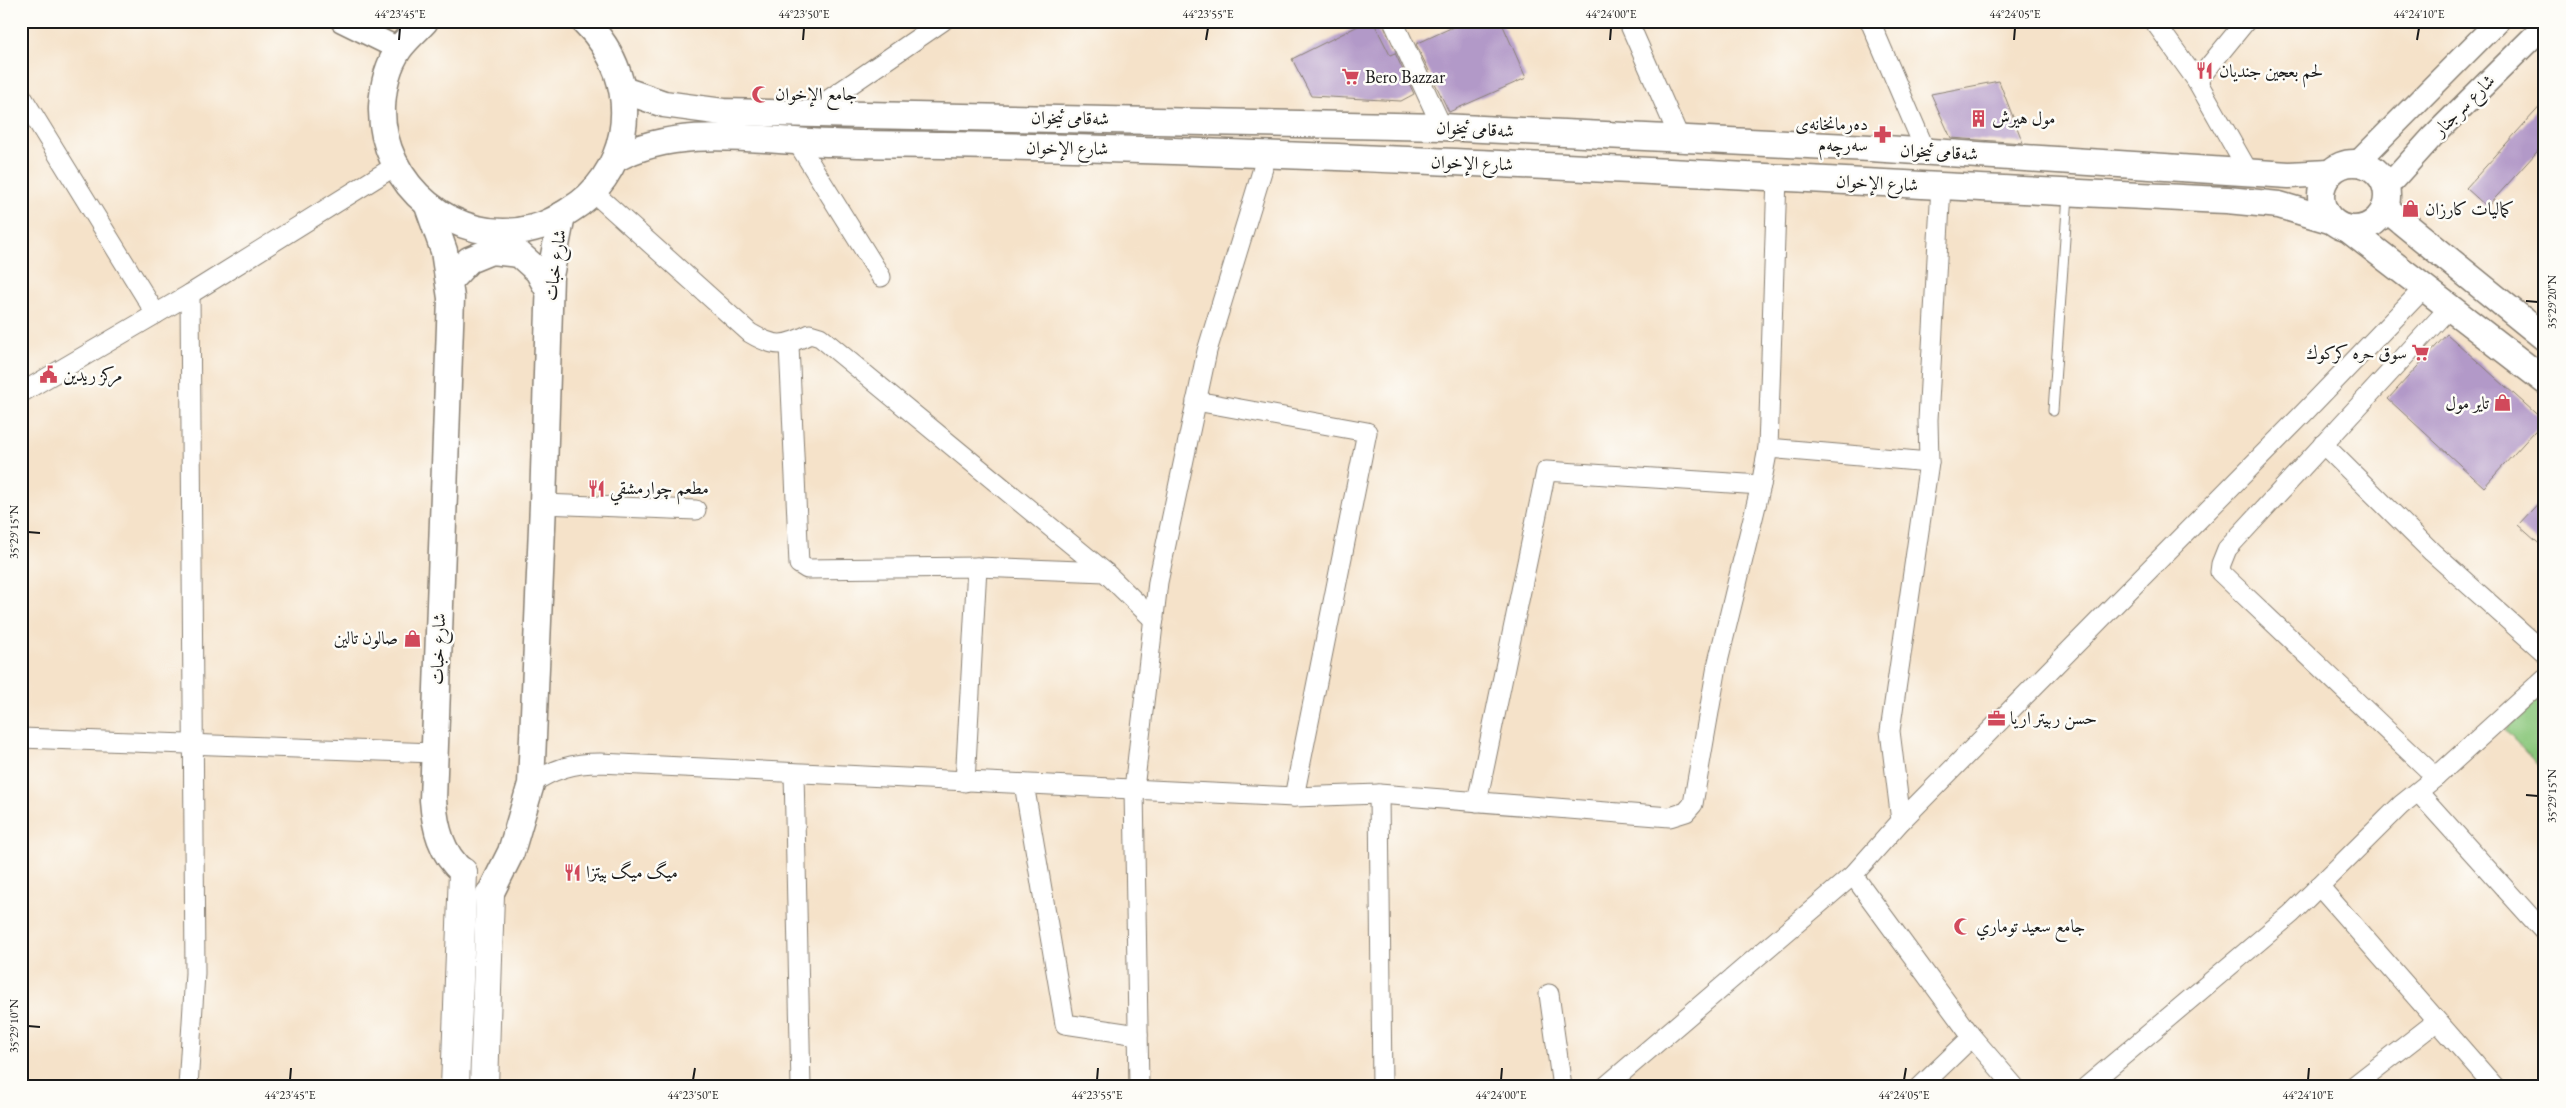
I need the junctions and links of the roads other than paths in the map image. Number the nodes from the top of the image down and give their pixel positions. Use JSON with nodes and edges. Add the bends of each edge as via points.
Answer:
{"nodes":[{"id":1,"x":342,"y":21,"type":"edge"},
{"id":2,"x":425,"y":21,"type":"edge"},
{"id":3,"x":584,"y":21,"type":"edge"},
{"id":4,"x":942,"y":21,"type":"edge"},
{"id":5,"x":1393,"y":21,"type":"edge"},
{"id":6,"x":1628,"y":21,"type":"edge"},
{"id":7,"x":1870,"y":21,"type":"edge"},
{"id":8,"x":2154,"y":21,"type":"edge"},
{"id":9,"x":2246,"y":21,"type":"edge"},
{"id":10,"x":2498,"y":21,"type":"edge"},
{"id":11,"x":2545,"y":25,"type":"edge"},
{"id":12,"x":399,"y":49,"type":"junction"},
{"id":13,"x":2196,"y":81,"type":"junction"},
{"id":14,"x":623,"y":90,"type":"junction"},
{"id":15,"x":21,"y":95,"type":"edge"},
{"id":16,"x":664,"y":104,"type":"junction"},
{"id":17,"x":2408,"y":114,"type":"junction"},
{"id":18,"x":806,"y":115,"type":"junction"},
{"id":19,"x":1442,"y":127,"type":"junction"},
{"id":20,"x":1594,"y":134,"type":"junction"},
{"id":21,"x":2434,"y":136,"type":"junction"},
{"id":22,"x":670,"y":139,"type":"junction"},
{"id":23,"x":1680,"y":139,"type":"junction"},
{"id":24,"x":797,"y":142,"type":"junction"},
{"id":25,"x":1926,"y":152,"type":"junction"},
{"id":26,"x":1267,"y":155,"type":"junction"},
{"id":27,"x":615,"y":158,"type":"junction"},
{"id":28,"x":2357,"y":163,"type":"junction"},
{"id":29,"x":395,"y":166,"type":"junction"},
{"id":30,"x":1593,"y":168,"type":"junction"},
{"id":31,"x":2248,"y":171,"type":"junction"},
{"id":32,"x":2329,"y":173,"type":"junction"},
{"id":33,"x":1777,"y":177,"type":"junction"},
{"id":34,"x":1941,"y":186,"type":"junction"},
{"id":35,"x":593,"y":192,"type":"junction"},
{"id":36,"x":2068,"y":192,"type":"junction"},
{"id":37,"x":2386,"y":198,"type":"junction"},
{"id":38,"x":428,"y":206,"type":"junction"},
{"id":39,"x":562,"y":215,"type":"junction"},
{"id":40,"x":2339,"y":224,"type":"junction"},
{"id":41,"x":880,"y":277,"type":"dead end"},
{"id":42,"x":449,"y":282,"type":"junction"},
{"id":43,"x":2424,"y":287,"type":"junction"},
{"id":44,"x":549,"y":290,"type":"junction"},
{"id":45,"x":190,"y":294,"type":"junction"},
{"id":46,"x":2450,"y":307,"type":"junction"},
{"id":47,"x":156,"y":314,"type":"junction"},
{"id":48,"x":2545,"y":338,"type":"edge"},
{"id":49,"x":789,"y":345,"type":"junction"},
{"id":50,"x":2545,"y":381,"type":"edge"},
{"id":51,"x":21,"y":393,"type":"edge"},
{"id":52,"x":1196,"y":401,"type":"junction"},
{"id":53,"x":2053,"y":411,"type":"dead end"},
{"id":54,"x":2324,"y":444,"type":"junction"},
{"id":55,"x":1768,"y":448,"type":"junction"},
{"id":56,"x":1929,"y":462,"type":"junction"},
{"id":57,"x":1761,"y":485,"type":"junction"},
{"id":58,"x":543,"y":504,"type":"junction"},
{"id":59,"x":696,"y":510,"type":"dead end"},
{"id":60,"x":977,"y":567,"type":"junction"},
{"id":61,"x":1105,"y":572,"type":"junction"},
{"id":62,"x":1154,"y":620,"type":"junction"},
{"id":63,"x":2545,"y":653,"type":"edge"},
{"id":64,"x":2545,"y":678,"type":"edge"},
{"id":65,"x":21,"y":738,"type":"edge"},
{"id":66,"x":195,"y":743,"type":"junction"},
{"id":67,"x":434,"y":752,"type":"junction"},
{"id":68,"x":794,"y":773,"type":"junction"},
{"id":69,"x":2436,"y":777,"type":"junction"},
{"id":70,"x":965,"y":782,"type":"junction"},
{"id":71,"x":531,"y":784,"type":"junction"},
{"id":72,"x":1024,"y":784,"type":"junction"},
{"id":73,"x":1134,"y":789,"type":"junction"},
{"id":74,"x":2418,"y":792,"type":"junction"},
{"id":75,"x":1379,"y":794,"type":"junction"},
{"id":76,"x":1294,"y":797,"type":"junction"},
{"id":77,"x":1477,"y":802,"type":"junction"},
{"id":78,"x":1901,"y":821,"type":"junction"},
{"id":79,"x":462,"y":872,"type":"joint"},
{"id":80,"x":1853,"y":875,"type":"junction"},
{"id":81,"x":2320,"y":886,"type":"junction"},
{"id":82,"x":490,"y":894,"type":"joint"},
{"id":83,"x":2545,"y":933,"type":"edge"},
{"id":84,"x":1549,"y":994,"type":"dead end"},
{"id":85,"x":2436,"y":1022,"type":"junction"},
{"id":86,"x":1138,"y":1036,"type":"junction"},
{"id":87,"x":1972,"y":1037,"type":"junction"},
{"id":88,"x":188,"y":1087,"type":"edge"},
{"id":89,"x":455,"y":1087,"type":"edge"},
{"id":90,"x":484,"y":1087,"type":"edge"},
{"id":91,"x":800,"y":1087,"type":"edge"},
{"id":92,"x":1139,"y":1087,"type":"edge"},
{"id":93,"x":1382,"y":1087,"type":"edge"},
{"id":94,"x":1562,"y":1087,"type":"edge"},
{"id":95,"x":1605,"y":1087,"type":"edge"},
{"id":96,"x":1920,"y":1087,"type":"edge"},
{"id":97,"x":2015,"y":1087,"type":"edge"},
{"id":98,"x":2086,"y":1087,"type":"edge"},
{"id":99,"x":2357,"y":1087,"type":"edge"},
{"id":100,"x":2495,"y":1087,"type":"edge"}],
"edges":[{"from":1,"to":12,"type":"street"},
{"from":2,"to":12,"type":"main road"},
{"from":3,"to":14,"type":"main road","via":[[608,49]]},
{"from":4,"to":18,"type":"street"},
{"from":5,"to":19,"type":"street"},
{"from":6,"to":23,"type":"street"},
{"from":7,"to":25,"type":"street"},
{"from":8,"to":13,"type":"street"},
{"from":9,"to":13,"type":"street"},
{"from":10,"to":17,"type":"street","name":"شارع سرجنار"},
{"from":11,"to":21,"type":"street","name":"شارع سرجنار"},
{"from":12,"to":29,"type":"main road","via":[[388,71],[382,119],[386,143]]},
{"from":13,"to":31,"type":"street"},
{"from":14,"to":16,"type":"main road","name":"شەقامی ئیخوان"},
{"from":14,"to":27,"type":"main road","via":[[624,125]]},
{"from":15,"to":47,"type":"street"},
{"from":16,"to":18,"type":"main road","name":"شەقامی ئیخوان","via":[[722,112]]},
{"from":16,"to":22,"type":"main road","via":[[656,121],[658,129]]},
{"from":17,"to":21,"type":"street"},
{"from":17,"to":28,"type":"street","name":"شارع سرجنار"},
{"from":18,"to":19,"type":"main road","name":"شەقامی ئیخوان","via":[[1049,117]]},
{"from":19,"to":20,"type":"main road","name":"شەقامی ئیخوان"},
{"from":20,"to":23,"type":"main road","name":"شەقامی ئیخوان"},
{"from":20,"to":30,"type":"main road"},
{"from":21,"to":37,"type":"street","name":"شارع سرجنار"},
{"from":22,"to":24,"type":"main road","name":"شارع الإخوان"},
{"from":22,"to":27,"type":"main road","name":"شارع الإخوان","via":[[641,146]]},
{"from":23,"to":25,"type":"main road","name":"شەقامی ئیخوان"},
{"from":24,"to":26,"type":"main road","name":"شارع الإخوان","via":[[1106,148]]},
{"from":24,"to":41,"type":"street"},
{"from":25,"to":31,"type":"main road","name":"شەقامی ئیخوان"},
{"from":26,"to":30,"type":"main road","name":"شارع الإخوان"},
{"from":26,"to":52,"type":"street","via":[[1207,351]]},
{"from":27,"to":35,"type":"main road"},
{"from":28,"to":32,"type":"main road"},
{"from":28,"to":37,"type":"main road","via":[[2376,171]]},
{"from":29,"to":38,"type":"main road","via":[[409,188]]},
{"from":29,"to":45,"type":"street"},
{"from":30,"to":33,"type":"main road","name":"شارع الإخوان"},
{"from":31,"to":32,"type":"main road","name":"شەقامی ئیخوان"},
{"from":32,"to":40,"type":"main road","via":[[2321,192],[2324,212]]},
{"from":33,"to":34,"type":"main road","name":"شارع الإخوان"},
{"from":33,"to":55,"type":"street"},
{"from":34,"to":36,"type":"main road","name":"شارع الإخوان"},
{"from":34,"to":56,"type":"street","via":[[1928,420]]},
{"from":35,"to":39,"type":"main road"},
{"from":35,"to":49,"type":"street","via":[[750,333],[768,344]]},
{"from":36,"to":40,"type":"main road","name":"شارع الإخوان","via":[[2253,201],[2279,205]]},
{"from":36,"to":53,"type":"lane"},
{"from":37,"to":40,"type":"main road","via":[[2374,223],[2357,229]]},
{"from":37,"to":48,"type":"main road"},
{"from":38,"to":39,"type":"main road","via":[[446,218],[488,231],[532,229]]},
{"from":38,"to":42,"type":"main road","name":"شارع خبات","via":[[444,251]]},
{"from":39,"to":44,"type":"main road","name":"شارع خبات"},
{"from":40,"to":43,"type":"main road"},
{"from":42,"to":44,"type":"main road","via":[[469,260],[491,251],[519,254],[538,270]]},
{"from":42,"to":67,"type":"main road","name":"شارع خبات"},
{"from":43,"to":46,"type":"main road"},
{"from":43,"to":78,"type":"street"},
{"from":44,"to":58,"type":"main road","name":"شارع خبات"},
{"from":45,"to":47,"type":"street"},
{"from":45,"to":66,"type":"street"},
{"from":46,"to":50,"type":"main road"},
{"from":46,"to":54,"type":"street"},
{"from":47,"to":51,"type":"street"},
{"from":49,"to":60,"type":"street","via":[[799,564],[807,569]]},
{"from":49,"to":61,"type":"street","via":[[810,334],[820,337]]},
{"from":52,"to":62,"type":"street","via":[[1158,582]]},
{"from":52,"to":76,"type":"street","via":[[1366,432]]},
{"from":54,"to":63,"type":"street","via":[[2432,552]]},
{"from":54,"to":69,"type":"street","via":[[2227,549],[2220,572]]},
{"from":55,"to":56,"type":"street"},
{"from":55,"to":57,"type":"street"},
{"from":56,"to":78,"type":"street","via":[[1890,731]]},
{"from":57,"to":77,"type":"street","via":[[1717,666],[1693,804],[1686,812],[1670,817]]},
{"from":57,"to":77,"type":"street","via":[[1546,471]]},
{"from":58,"to":59,"type":"street"},
{"from":58,"to":71,"type":"main road","name":"شارع خبات"},
{"from":60,"to":61,"type":"street"},
{"from":60,"to":70,"type":"street"},
{"from":61,"to":62,"type":"street"},
{"from":62,"to":73,"type":"street"},
{"from":64,"to":69,"type":"street"},
{"from":65,"to":66,"type":"street"},
{"from":66,"to":67,"type":"street"},
{"from":66,"to":88,"type":"street","via":[[195,973]]},
{"from":67,"to":79,"type":"main road","name":"شارع خبات","via":[[433,800],[438,832],[449,858]]},
{"from":68,"to":70,"type":"street"},
{"from":68,"to":71,"type":"street","via":[[582,763],[563,767]]},
{"from":68,"to":91,"type":"street"},
{"from":69,"to":74,"type":"street"},
{"from":70,"to":72,"type":"street"},
{"from":71,"to":82,"type":"main road","name":"شارع خبات","via":[[511,852]]},
{"from":72,"to":73,"type":"street"},
{"from":72,"to":86,"type":"street","via":[[1065,1024]]},
{"from":73,"to":76,"type":"street"},
{"from":73,"to":86,"type":"street"},
{"from":74,"to":81,"type":"street"},
{"from":74,"to":83,"type":"street"},
{"from":75,"to":76,"type":"street"},
{"from":75,"to":77,"type":"street"},
{"from":75,"to":93,"type":"street"},
{"from":78,"to":80,"type":"street"},
{"from":79,"to":89,"type":"main road","name":"شارع خبات"},
{"from":80,"to":87,"type":"street"},
{"from":80,"to":95,"type":"street"},
{"from":81,"to":85,"type":"street"},
{"from":81,"to":98,"type":"street"},
{"from":82,"to":90,"type":"main road","name":"شارع خبات"},
{"from":84,"to":94,"type":"street"},
{"from":85,"to":99,"type":"street","via":[[2355,1084]]},
{"from":85,"to":100,"type":"street"},
{"from":86,"to":92,"type":"street"},
{"from":87,"to":96,"type":"street"},
{"from":87,"to":97,"type":"street"}]}
